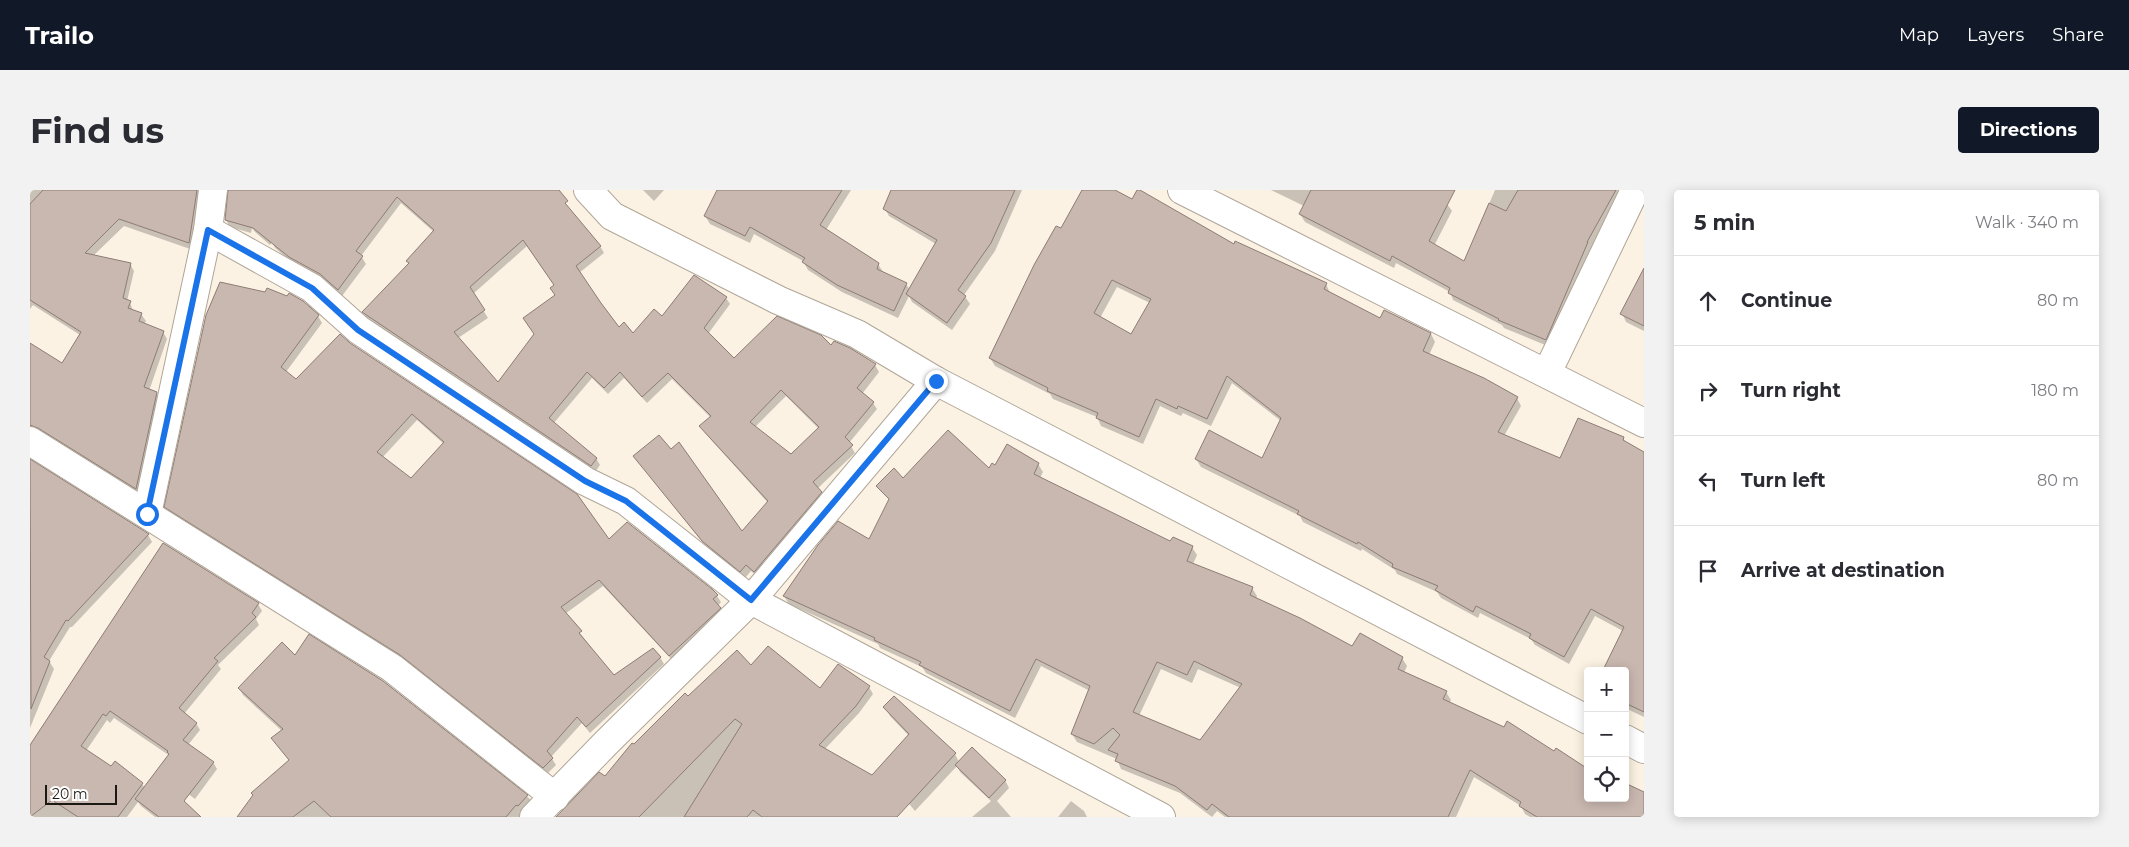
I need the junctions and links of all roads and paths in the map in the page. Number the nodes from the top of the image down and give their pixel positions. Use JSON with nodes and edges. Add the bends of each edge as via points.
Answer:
{"nodes":[{"id":1,"x":213,"y":190,"type":"edge"},
{"id":2,"x":588,"y":190,"type":"edge"},
{"id":3,"x":1182,"y":190,"type":"edge"},
{"id":4,"x":1635,"y":190,"type":"edge"},
{"id":5,"x":208,"y":230,"type":"junction"},
{"id":6,"x":1547,"y":373,"type":"junction"},
{"id":7,"x":936,"y":381,"type":"junction"},
{"id":8,"x":1644,"y":422,"type":"edge"},
{"id":9,"x":30,"y":442,"type":"edge"},
{"id":10,"x":147,"y":514,"type":"junction"},
{"id":11,"x":751,"y":600,"type":"junction"},
{"id":12,"x":1584,"y":718,"type":"edge"},
{"id":13,"x":1629,"y":741,"type":"edge"},
{"id":14,"x":1644,"y":749,"type":"edge"},
{"id":15,"x":555,"y":797,"type":"junction"},
{"id":16,"x":1131,"y":811,"type":"edge"},
{"id":17,"x":534,"y":817,"type":"edge"},
{"id":18,"x":1161,"y":817,"type":"edge"}],
"edges":[{"from":1,"to":5,"type":"street"},
{"from":2,"to":7,"type":"street","via":[[612,216],[778,300],[857,334]]},
{"from":3,"to":6,"type":"street"},
{"from":4,"to":6,"type":"street"},
{"from":5,"to":10,"type":"street"},
{"from":5,"to":11,"type":"street","via":[[312,288],[358,330],[585,481],[626,501]]},
{"from":6,"to":8,"type":"street"},
{"from":7,"to":11,"type":"street"},
{"from":7,"to":12,"type":"street"},
{"from":9,"to":10,"type":"street"},
{"from":10,"to":15,"type":"street","via":[[392,668]]},
{"from":11,"to":15,"type":"street","via":[[606,742]]},
{"from":11,"to":16,"type":"street"},
{"from":13,"to":14,"type":"street"},
{"from":15,"to":17,"type":"street"},
{"from":16,"to":18,"type":"street"}]}
